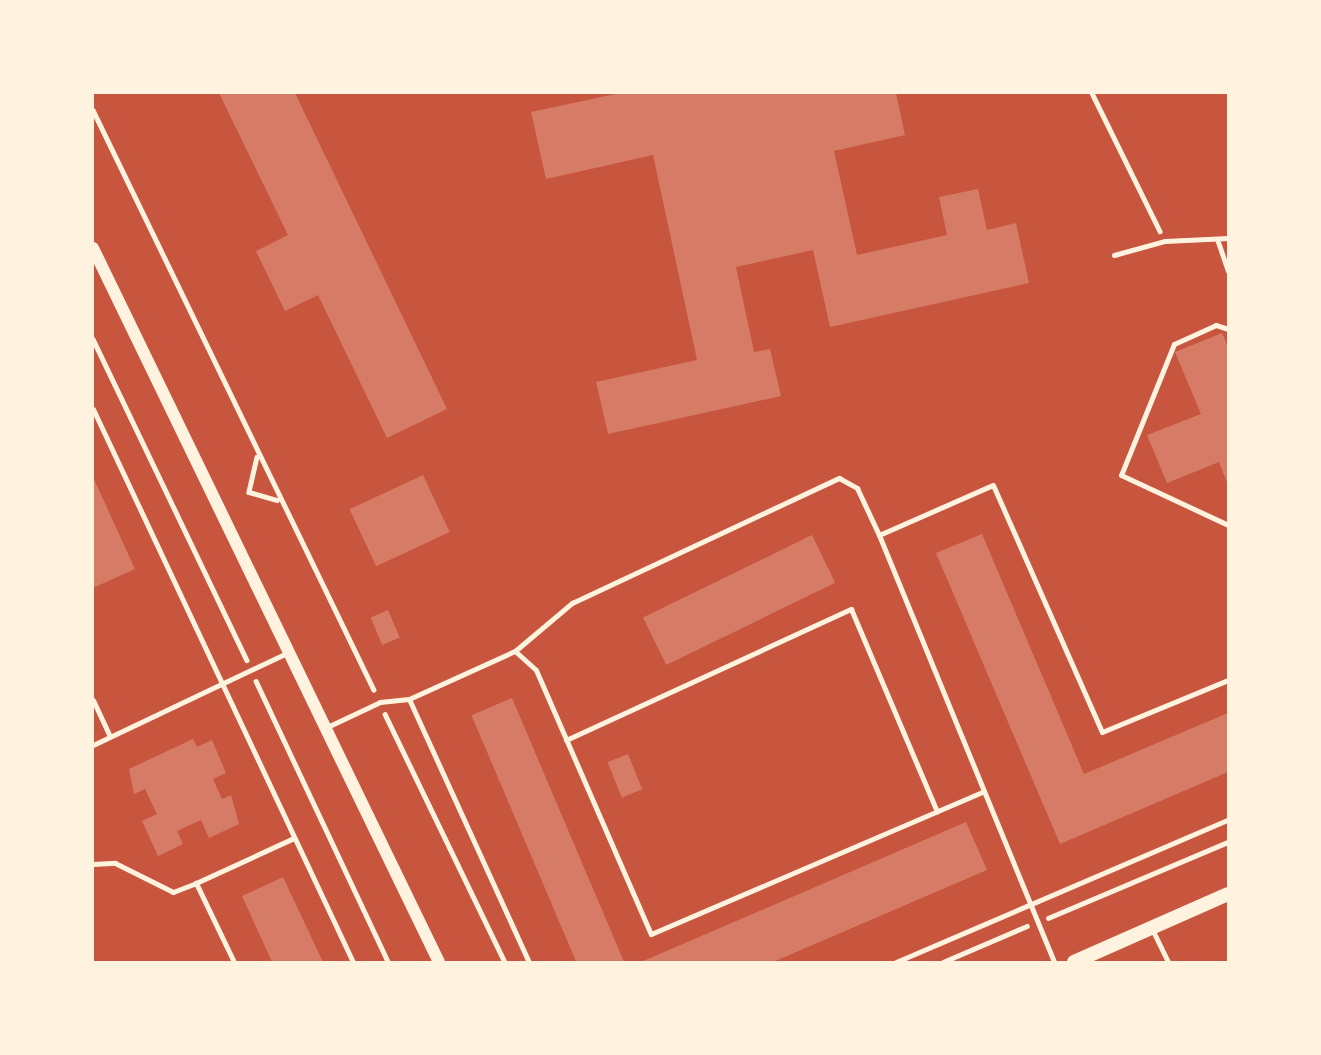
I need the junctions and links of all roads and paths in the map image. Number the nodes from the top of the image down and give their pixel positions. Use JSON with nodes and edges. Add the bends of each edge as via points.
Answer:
{"nodes":[{"id":1,"x":1091,"y":93,"type":"edge"},
{"id":2,"x":93,"y":110,"type":"edge"},
{"id":3,"x":1228,"y":238,"type":"edge"},
{"id":4,"x":1217,"y":239,"type":"junction"},
{"id":5,"x":1165,"y":241,"type":"junction"},
{"id":6,"x":93,"y":248,"type":"edge"},
{"id":7,"x":1114,"y":255,"type":"dead end"},
{"id":8,"x":1228,"y":271,"type":"edge"},
{"id":9,"x":1228,"y":329,"type":"edge"},
{"id":10,"x":93,"y":339,"type":"edge"},
{"id":11,"x":93,"y":409,"type":"edge"},
{"id":12,"x":257,"y":456,"type":"junction"},
{"id":13,"x":278,"y":500,"type":"junction"},
{"id":14,"x":1228,"y":525,"type":"edge"},
{"id":15,"x":879,"y":535,"type":"junction"},
{"id":16,"x":515,"y":651,"type":"junction"},
{"id":17,"x":289,"y":652,"type":"junction"},
{"id":18,"x":251,"y":668,"type":"junction"},
{"id":19,"x":1228,"y":680,"type":"edge"},
{"id":20,"x":222,"y":681,"type":"junction"},
{"id":21,"x":409,"y":699,"type":"junction"},
{"id":22,"x":93,"y":700,"type":"edge"},
{"id":23,"x":380,"y":702,"type":"junction"},
{"id":24,"x":325,"y":728,"type":"junction"},
{"id":25,"x":110,"y":736,"type":"junction"},
{"id":26,"x":566,"y":740,"type":"junction"},
{"id":27,"x":93,"y":745,"type":"edge"},
{"id":28,"x":984,"y":792,"type":"junction"},
{"id":29,"x":937,"y":812,"type":"junction"},
{"id":30,"x":1228,"y":820,"type":"edge"},
{"id":31,"x":294,"y":838,"type":"junction"},
{"id":32,"x":1228,"y":842,"type":"edge"},
{"id":33,"x":93,"y":864,"type":"edge"},
{"id":34,"x":196,"y":883,"type":"junction"},
{"id":35,"x":1228,"y":894,"type":"edge"},
{"id":36,"x":1031,"y":904,"type":"junction"},
{"id":37,"x":1038,"y":922,"type":"junction"},
{"id":38,"x":1152,"y":929,"type":"junction"},
{"id":39,"x":234,"y":962,"type":"edge"},
{"id":40,"x":353,"y":962,"type":"edge"},
{"id":41,"x":388,"y":962,"type":"edge"},
{"id":42,"x":439,"y":962,"type":"edge"},
{"id":43,"x":505,"y":962,"type":"edge"},
{"id":44,"x":529,"y":962,"type":"edge"},
{"id":45,"x":896,"y":962,"type":"edge"},
{"id":46,"x":943,"y":962,"type":"edge"},
{"id":47,"x":1054,"y":962,"type":"edge"},
{"id":48,"x":1074,"y":962,"type":"edge"},
{"id":49,"x":1168,"y":962,"type":"edge"}],
"edges":[{"from":1,"to":5,"type":"path"},
{"from":2,"to":12,"type":"path"},
{"from":3,"to":4,"type":"lane"},
{"from":4,"to":5,"type":"lane"},
{"from":4,"to":8,"type":"lane"},
{"from":5,"to":7,"type":"lane"},
{"from":6,"to":17,"type":"street"},
{"from":9,"to":14,"type":"lane","via":[[1216,326],[1174,344],[1121,475]]},
{"from":10,"to":18,"type":"path"},
{"from":11,"to":20,"type":"lane"},
{"from":12,"to":13,"type":"path"},
{"from":12,"to":13,"type":"path","via":[[249,492]]},
{"from":13,"to":23,"type":"path"},
{"from":15,"to":16,"type":"lane","via":[[857,488],[839,478],[572,603]]},
{"from":15,"to":19,"type":"lane","via":[[993,485],[1102,732]]},
{"from":15,"to":28,"type":"lane"},
{"from":16,"to":21,"type":"lane"},
{"from":16,"to":26,"type":"lane","via":[[536,670]]},
{"from":17,"to":18,"type":"lane"},
{"from":17,"to":24,"type":"street"},
{"from":18,"to":20,"type":"lane"},
{"from":18,"to":41,"type":"path"},
{"from":20,"to":25,"type":"lane"},
{"from":20,"to":31,"type":"lane"},
{"from":21,"to":23,"type":"lane"},
{"from":21,"to":44,"type":"lane"},
{"from":22,"to":25,"type":"lane"},
{"from":23,"to":24,"type":"lane"},
{"from":23,"to":43,"type":"path"},
{"from":24,"to":42,"type":"street"},
{"from":25,"to":27,"type":"lane"},
{"from":26,"to":29,"type":"lane","via":[[651,934]]},
{"from":26,"to":29,"type":"lane","via":[[850,609]]},
{"from":28,"to":29,"type":"lane"},
{"from":28,"to":36,"type":"lane"},
{"from":30,"to":36,"type":"lane"},
{"from":31,"to":34,"type":"lane"},
{"from":31,"to":40,"type":"lane"},
{"from":32,"to":37,"type":"path"},
{"from":33,"to":34,"type":"lane","via":[[115,863],[173,892]]},
{"from":34,"to":39,"type":"lane"},
{"from":35,"to":38,"type":"main road"},
{"from":36,"to":37,"type":"lane"},
{"from":36,"to":45,"type":"lane"},
{"from":37,"to":46,"type":"path"},
{"from":37,"to":47,"type":"lane"},
{"from":38,"to":48,"type":"main road"},
{"from":38,"to":49,"type":"lane"}]}
